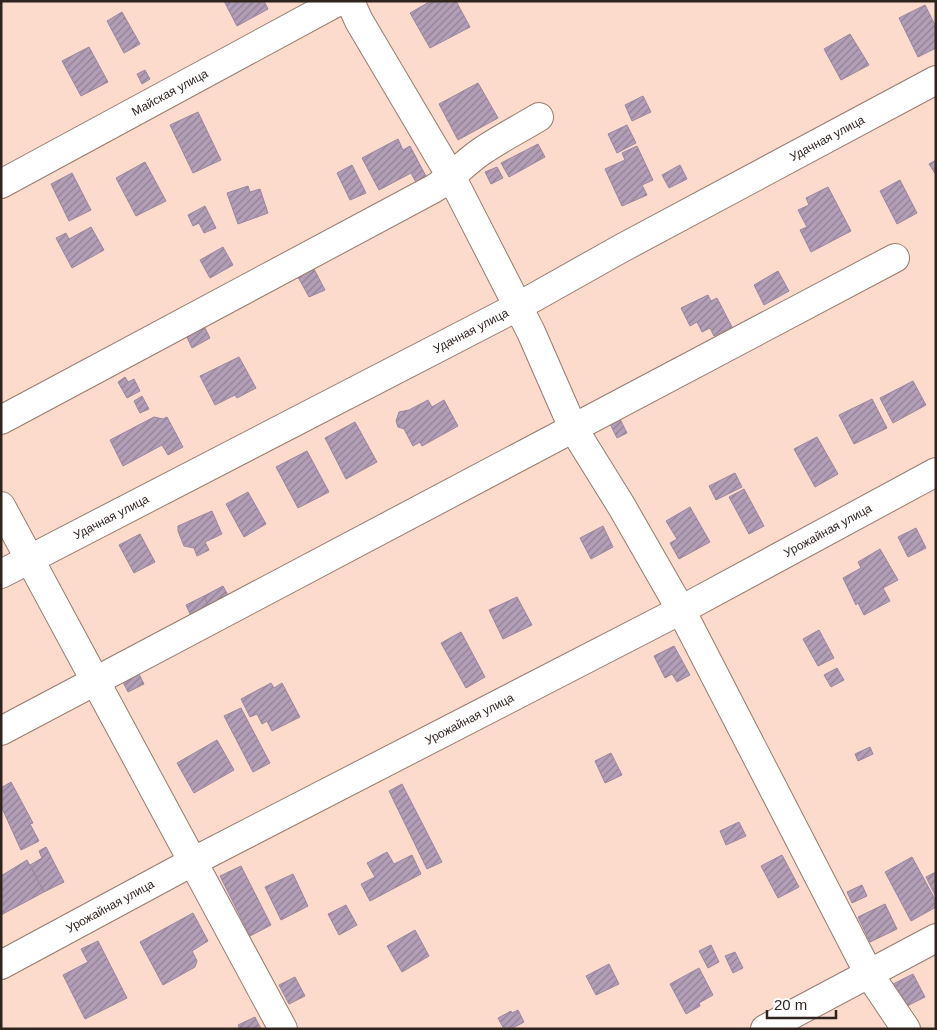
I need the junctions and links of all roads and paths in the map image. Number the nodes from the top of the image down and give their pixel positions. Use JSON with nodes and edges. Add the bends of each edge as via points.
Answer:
{"nodes":[{"id":1,"x":339,"y":1,"type":"edge"},
{"id":2,"x":350,"y":1,"type":"edge"},
{"id":3,"x":936,"y":80,"type":"edge"},
{"id":4,"x":540,"y":117,"type":"dead end"},
{"id":5,"x":452,"y":178,"type":"junction"},
{"id":6,"x":1,"y":184,"type":"edge"},
{"id":7,"x":895,"y":258,"type":"dead end"},
{"id":8,"x":517,"y":306,"type":"junction"},
{"id":9,"x":1,"y":420,"type":"edge"},
{"id":10,"x":574,"y":428,"type":"junction"},
{"id":11,"x":936,"y":472,"type":"edge"},
{"id":12,"x":1,"y":506,"type":"edge"},
{"id":13,"x":28,"y":559,"type":"junction"},
{"id":14,"x":1,"y":574,"type":"edge"},
{"id":15,"x":681,"y":610,"type":"junction"},
{"id":16,"x":98,"y":682,"type":"junction"},
{"id":17,"x":1,"y":731,"type":"edge"},
{"id":18,"x":194,"y":861,"type":"junction"},
{"id":19,"x":936,"y":938,"type":"edge"},
{"id":20,"x":1,"y":965,"type":"edge"},
{"id":21,"x":869,"y":974,"type":"junction"},
{"id":22,"x":283,"y":1029,"type":"edge"},
{"id":23,"x":765,"y":1029,"type":"edge"},
{"id":24,"x":906,"y":1029,"type":"edge"}],
"edges":[{"from":1,"to":6,"type":"street","name":"Майская улица"},
{"from":2,"to":5,"type":"street"},
{"from":3,"to":8,"type":"street","name":"Удачная улица"},
{"from":4,"to":5,"type":"street","via":[[484,149]]},
{"from":5,"to":8,"type":"street"},
{"from":5,"to":9,"type":"street"},
{"from":7,"to":10,"type":"street"},
{"from":8,"to":10,"type":"street"},
{"from":8,"to":13,"type":"street","name":"Удачная улица"},
{"from":10,"to":15,"type":"street"},
{"from":10,"to":16,"type":"street"},
{"from":11,"to":15,"type":"street","name":"Урожайная улица"},
{"from":12,"to":13,"type":"street"},
{"from":13,"to":14,"type":"street","name":"Удачная улица"},
{"from":13,"to":16,"type":"street"},
{"from":15,"to":18,"type":"street","name":"Урожайная улица"},
{"from":15,"to":21,"type":"street"},
{"from":16,"to":17,"type":"street"},
{"from":16,"to":18,"type":"street"},
{"from":18,"to":20,"type":"street","name":"Урожайная улица"},
{"from":18,"to":22,"type":"street"},
{"from":19,"to":21,"type":"street"},
{"from":21,"to":23,"type":"street"},
{"from":21,"to":24,"type":"street"}]}
